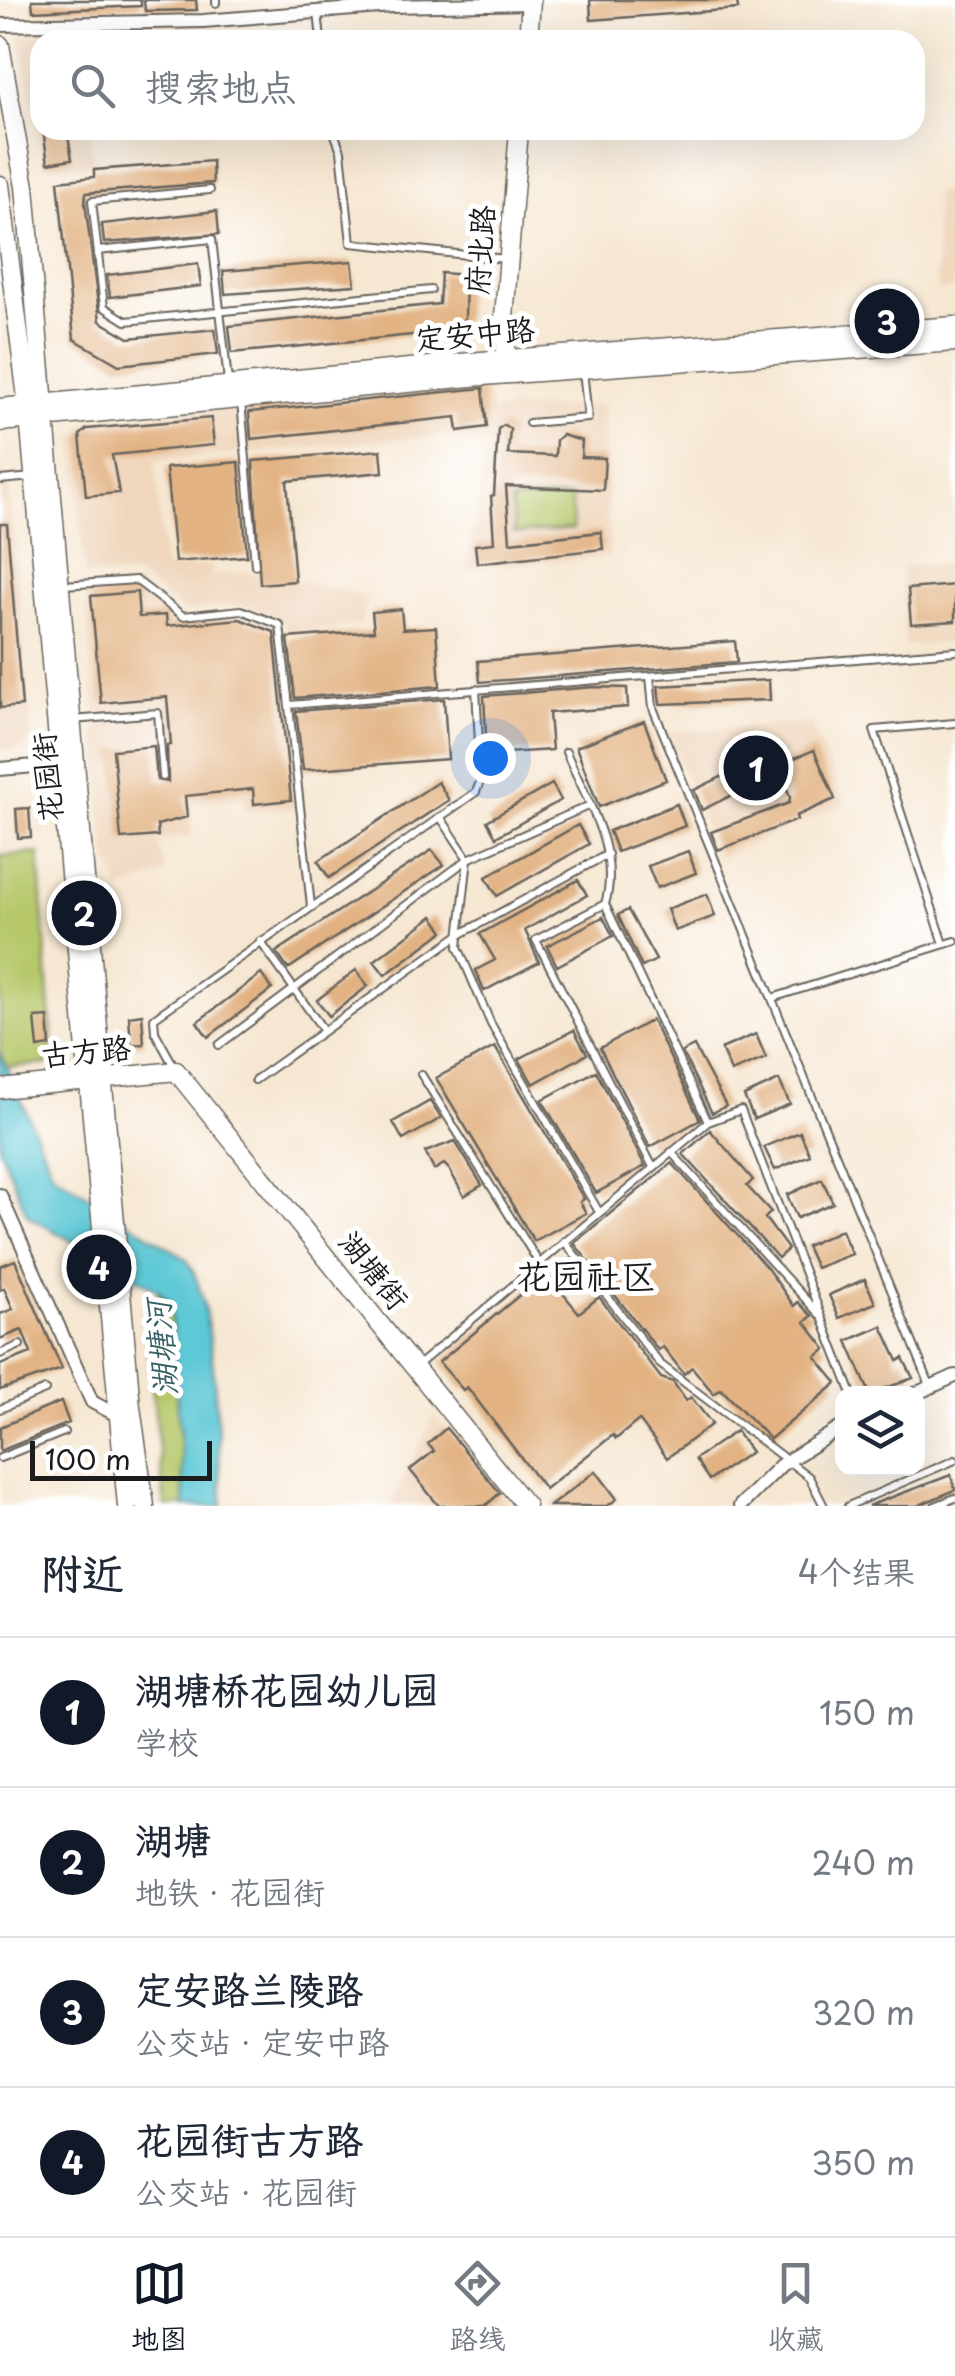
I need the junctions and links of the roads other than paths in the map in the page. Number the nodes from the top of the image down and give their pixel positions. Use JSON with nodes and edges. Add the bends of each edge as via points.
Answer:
{"nodes":[{"id":1,"x":531,"y":1,"type":"edge"},
{"id":2,"x":318,"y":12,"type":"junction"},
{"id":3,"x":0,"y":25,"type":"edge"},
{"id":4,"x":320,"y":30,"type":"edge"},
{"id":5,"x":529,"y":30,"type":"edge"},
{"id":6,"x":0,"y":45,"type":"edge"},
{"id":7,"x":336,"y":140,"type":"edge"},
{"id":8,"x":518,"y":140,"type":"edge"},
{"id":9,"x":0,"y":185,"type":"edge"},
{"id":10,"x":210,"y":190,"type":"dead end"},
{"id":11,"x":98,"y":251,"type":"junction"},
{"id":12,"x":508,"y":260,"type":"junction"},
{"id":13,"x":431,"y":290,"type":"dead end"},
{"id":14,"x":220,"y":312,"type":"junction"},
{"id":15,"x":955,"y":326,"type":"edge"},
{"id":16,"x":955,"y":342,"type":"edge"},
{"id":17,"x":507,"y":367,"type":"junction"},
{"id":18,"x":583,"y":369,"type":"junction"},
{"id":19,"x":235,"y":394,"type":"junction"},
{"id":20,"x":0,"y":408,"type":"edge"},
{"id":21,"x":38,"y":412,"type":"junction"},
{"id":22,"x":0,"y":422,"type":"edge"},
{"id":23,"x":529,"y":423,"type":"dead end"},
{"id":24,"x":34,"y":477,"type":"junction"},
{"id":25,"x":0,"y":480,"type":"edge"},
{"id":26,"x":255,"y":565,"type":"dead end"},
{"id":27,"x":62,"y":585,"type":"junction"},
{"id":28,"x":955,"y":651,"type":"edge"},
{"id":29,"x":650,"y":676,"type":"junction"},
{"id":30,"x":476,"y":689,"type":"junction"},
{"id":31,"x":289,"y":705,"type":"junction"},
{"id":32,"x":71,"y":720,"type":"junction"},
{"id":33,"x":955,"y":723,"type":"edge"},
{"id":34,"x":566,"y":752,"type":"dead end"},
{"id":35,"x":59,"y":764,"type":"junction"},
{"id":36,"x":0,"y":768,"type":"edge"},
{"id":37,"x":163,"y":777,"type":"dead end"},
{"id":38,"x":588,"y":806,"type":"junction"},
{"id":39,"x":441,"y":818,"type":"junction"},
{"id":40,"x":608,"y":854,"type":"junction"},
{"id":41,"x":468,"y":860,"type":"junction"},
{"id":42,"x":605,"y":904,"type":"junction"},
{"id":43,"x":312,"y":906,"type":"junction"},
{"id":44,"x":460,"y":935,"type":"junction"},
{"id":45,"x":260,"y":941,"type":"junction"},
{"id":46,"x":955,"y":941,"type":"edge"},
{"id":47,"x":944,"y":944,"type":"junction"},
{"id":48,"x":294,"y":989,"type":"junction"},
{"id":49,"x":772,"y":998,"type":"junction"},
{"id":50,"x":324,"y":1031,"type":"junction"},
{"id":51,"x":219,"y":1045,"type":"dead end"},
{"id":52,"x":176,"y":1071,"type":"junction"},
{"id":53,"x":421,"y":1074,"type":"dead end"},
{"id":54,"x":95,"y":1079,"type":"junction"},
{"id":55,"x":255,"y":1080,"type":"dead end"},
{"id":56,"x":0,"y":1089,"type":"edge"},
{"id":57,"x":708,"y":1122,"type":"junction"},
{"id":58,"x":672,"y":1152,"type":"junction"},
{"id":59,"x":653,"y":1168,"type":"junction"},
{"id":60,"x":0,"y":1195,"type":"edge"},
{"id":61,"x":599,"y":1212,"type":"junction"},
{"id":62,"x":564,"y":1241,"type":"junction"},
{"id":63,"x":539,"y":1262,"type":"junction"},
{"id":64,"x":116,"y":1286,"type":"junction"},
{"id":65,"x":822,"y":1317,"type":"junction"},
{"id":66,"x":20,"y":1345,"type":"dead end"},
{"id":67,"x":0,"y":1354,"type":"edge"},
{"id":68,"x":414,"y":1368,"type":"junction"},
{"id":69,"x":955,"y":1376,"type":"edge"},
{"id":70,"x":849,"y":1386,"type":"edge"},
{"id":71,"x":931,"y":1386,"type":"junction"},
{"id":72,"x":925,"y":1389,"type":"edge"},
{"id":73,"x":45,"y":1390,"type":"dead end"},
{"id":74,"x":0,"y":1409,"type":"edge"},
{"id":75,"x":115,"y":1414,"type":"junction"},
{"id":76,"x":835,"y":1431,"type":"edge"},
{"id":77,"x":64,"y":1432,"type":"dead end"},
{"id":78,"x":0,"y":1458,"type":"edge"},
{"id":79,"x":788,"y":1460,"type":"junction"},
{"id":80,"x":955,"y":1460,"type":"edge"},
{"id":81,"x":955,"y":1498,"type":"edge"},
{"id":82,"x":126,"y":1506,"type":"edge"},
{"id":83,"x":145,"y":1506,"type":"edge"},
{"id":84,"x":526,"y":1506,"type":"edge"},
{"id":85,"x":740,"y":1506,"type":"edge"},
{"id":86,"x":824,"y":1506,"type":"edge"},
{"id":87,"x":848,"y":1506,"type":"edge"},
{"id":88,"x":935,"y":1506,"type":"edge"}],
"edges":[{"from":1,"to":2,"type":"street"},
{"from":1,"to":5,"type":"main road"},
{"from":2,"to":3,"type":"street"},
{"from":2,"to":4,"type":"lane"},
{"from":6,"to":21,"type":"main road","name":"花园街","via":[[25,187]]},
{"from":7,"to":12,"type":"lane","via":[[351,243]]},
{"from":8,"to":12,"type":"main road","name":"府北路"},
{"from":9,"to":21,"type":"main road","name":"花园街"},
{"from":10,"to":11,"type":"lane","via":[[92,200]]},
{"from":11,"to":14,"type":"lane","via":[[104,307],[126,321]]},
{"from":11,"to":14,"type":"lane","via":[[212,240]]},
{"from":12,"to":17,"type":"main road","name":"府北路"},
{"from":13,"to":14,"type":"lane"},
{"from":14,"to":19,"type":"lane"},
{"from":15,"to":17,"type":"main road","name":"定安中路"},
{"from":16,"to":18,"type":"main road","name":"定安中路"},
{"from":17,"to":18,"type":"main road","name":"定安中路"},
{"from":17,"to":19,"type":"main road","name":"定安中路"},
{"from":18,"to":23,"type":"lane","via":[[588,418]]},
{"from":19,"to":21,"type":"main road","name":"定安中路"},
{"from":19,"to":26,"type":"lane"},
{"from":20,"to":21,"type":"main road","name":"定安中路"},
{"from":21,"to":22,"type":"main road","name":"定安中路"},
{"from":21,"to":24,"type":"main road","name":"花园街"},
{"from":21,"to":27,"type":"main road","name":"花园街"},
{"from":24,"to":25,"type":"lane"},
{"from":24,"to":35,"type":"main road","name":"花园街"},
{"from":27,"to":31,"type":"lane","via":[[136,580],[183,616],[241,610],[280,625]]},
{"from":27,"to":32,"type":"main road","name":"花园街"},
{"from":28,"to":29,"type":"lane"},
{"from":29,"to":30,"type":"lane"},
{"from":29,"to":49,"type":"lane","via":[[653,708]]},
{"from":30,"to":31,"type":"lane"},
{"from":30,"to":39,"type":"lane","via":[[481,779],[476,792]]},
{"from":31,"to":43,"type":"lane"},
{"from":32,"to":37,"type":"lane","via":[[158,713]]},
{"from":32,"to":54,"type":"main road","name":"花园街"},
{"from":33,"to":47,"type":"lane","via":[[874,730]]},
{"from":34,"to":38,"type":"lane"},
{"from":35,"to":36,"type":"street"},
{"from":35,"to":54,"type":"main road","name":"花园街"},
{"from":38,"to":40,"type":"lane"},
{"from":38,"to":41,"type":"lane"},
{"from":39,"to":41,"type":"lane"},
{"from":39,"to":43,"type":"lane"},
{"from":40,"to":42,"type":"lane","via":[[613,879]]},
{"from":40,"to":44,"type":"lane"},
{"from":41,"to":44,"type":"lane"},
{"from":41,"to":48,"type":"lane"},
{"from":42,"to":57,"type":"lane"},
{"from":42,"to":59,"type":"lane","via":[[536,940]]},
{"from":43,"to":45,"type":"lane"},
{"from":44,"to":50,"type":"lane"},
{"from":44,"to":61,"type":"lane","via":[[458,947],[490,1024]]},
{"from":45,"to":48,"type":"lane"},
{"from":45,"to":52,"type":"lane","via":[[154,1018]]},
{"from":46,"to":47,"type":"lane"},
{"from":47,"to":49,"type":"lane"},
{"from":48,"to":50,"type":"lane"},
{"from":48,"to":51,"type":"lane"},
{"from":49,"to":71,"type":"lane"},
{"from":50,"to":55,"type":"lane"},
{"from":52,"to":54,"type":"main road","name":"古方路"},
{"from":52,"to":68,"type":"main road","name":"湖塘街"},
{"from":53,"to":63,"type":"lane"},
{"from":54,"to":56,"type":"main road","name":"古方路"},
{"from":54,"to":64,"type":"main road","name":"花园街"},
{"from":57,"to":58,"type":"lane"},
{"from":57,"to":65,"type":"lane","via":[[742,1110]]},
{"from":58,"to":59,"type":"lane"},
{"from":58,"to":65,"type":"lane"},
{"from":59,"to":61,"type":"lane"},
{"from":60,"to":75,"type":"street","via":[[92,1402]]},
{"from":61,"to":62,"type":"lane"},
{"from":62,"to":63,"type":"lane"},
{"from":62,"to":79,"type":"lane","via":[[660,1364]]},
{"from":63,"to":68,"type":"lane"},
{"from":64,"to":75,"type":"main road","name":"花园街"},
{"from":64,"to":83,"type":"main road","name":"花园街"},
{"from":65,"to":70,"type":"lane"},
{"from":66,"to":67,"type":"lane"},
{"from":68,"to":84,"type":"main road","name":"湖塘街"},
{"from":69,"to":71,"type":"street"},
{"from":71,"to":72,"type":"street"},
{"from":73,"to":74,"type":"lane"},
{"from":75,"to":82,"type":"main road","name":"花园街"},
{"from":76,"to":79,"type":"street"},
{"from":77,"to":78,"type":"lane"},
{"from":79,"to":85,"type":"street"},
{"from":79,"to":86,"type":"lane","via":[[809,1477]]},
{"from":80,"to":87,"type":"lane"},
{"from":81,"to":88,"type":"lane"}]}
